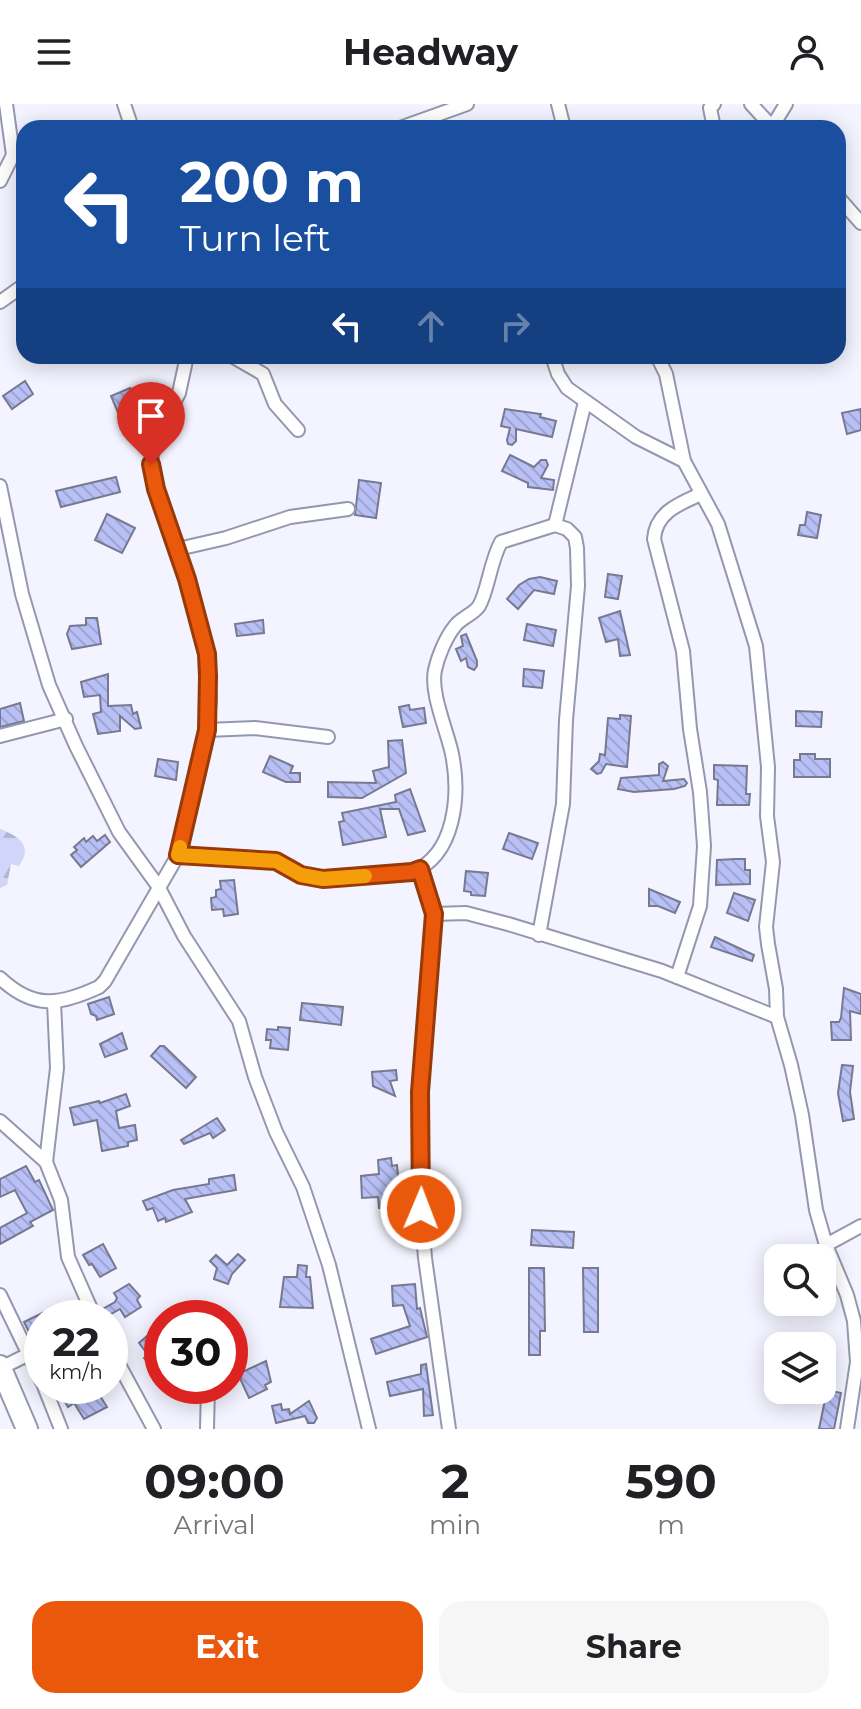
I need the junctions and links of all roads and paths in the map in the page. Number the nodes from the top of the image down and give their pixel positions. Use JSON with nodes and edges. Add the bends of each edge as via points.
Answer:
{"nodes":[{"id":1,"x":6,"y":104,"type":"edge"},
{"id":2,"x":467,"y":104,"type":"edge"},
{"id":3,"x":751,"y":104,"type":"edge"},
{"id":4,"x":422,"y":120,"type":"edge"},
{"id":5,"x":765,"y":120,"type":"edge"},
{"id":6,"x":0,"y":181,"type":"edge"},
{"id":7,"x":846,"y":206,"type":"edge"},
{"id":8,"x":861,"y":223,"type":"edge"},
{"id":9,"x":185,"y":364,"type":"edge"},
{"id":10,"x":246,"y":364,"type":"edge"},
{"id":11,"x":555,"y":364,"type":"edge"},
{"id":12,"x":661,"y":364,"type":"edge"},
{"id":13,"x":585,"y":402,"type":"junction"},
{"id":14,"x":298,"y":430,"type":"dead end"},
{"id":15,"x":684,"y":461,"type":"junction"},
{"id":16,"x":0,"y":486,"type":"edge"},
{"id":17,"x":701,"y":494,"type":"junction"},
{"id":18,"x":348,"y":509,"type":"dead end"},
{"id":19,"x":555,"y":525,"type":"junction"},
{"id":20,"x":178,"y":549,"type":"junction"},
{"id":21,"x":66,"y":719,"type":"junction"},
{"id":22,"x":207,"y":730,"type":"junction"},
{"id":23,"x":0,"y":736,"type":"edge"},
{"id":24,"x":328,"y":737,"type":"dead end"},
{"id":25,"x":178,"y":855,"type":"junction"},
{"id":26,"x":420,"y":869,"type":"junction"},
{"id":27,"x":158,"y":886,"type":"junction"},
{"id":28,"x":434,"y":914,"type":"junction"},
{"id":29,"x":539,"y":935,"type":"junction"},
{"id":30,"x":677,"y":977,"type":"junction"},
{"id":31,"x":0,"y":978,"type":"edge"},
{"id":32,"x":54,"y":1002,"type":"junction"},
{"id":33,"x":777,"y":1017,"type":"junction"},
{"id":34,"x":0,"y":1121,"type":"edge"},
{"id":35,"x":46,"y":1162,"type":"junction"},
{"id":36,"x":861,"y":1226,"type":"edge"},
{"id":37,"x":826,"y":1244,"type":"edge"},
{"id":38,"x":828,"y":1244,"type":"edge"},
{"id":39,"x":836,"y":1269,"type":"edge"},
{"id":40,"x":0,"y":1295,"type":"edge"},
{"id":41,"x":87,"y":1300,"type":"edge"},
{"id":42,"x":24,"y":1344,"type":"edge"},
{"id":43,"x":24,"y":1356,"type":"edge"},
{"id":44,"x":0,"y":1367,"type":"edge"},
{"id":45,"x":128,"y":1381,"type":"edge"},
{"id":46,"x":51,"y":1404,"type":"edge"},
{"id":47,"x":208,"y":1404,"type":"edge"},
{"id":48,"x":27,"y":1429,"type":"edge"},
{"id":49,"x":61,"y":1429,"type":"edge"},
{"id":50,"x":154,"y":1429,"type":"edge"},
{"id":51,"x":207,"y":1429,"type":"edge"},
{"id":52,"x":369,"y":1429,"type":"edge"},
{"id":53,"x":449,"y":1429,"type":"edge"},
{"id":54,"x":847,"y":1429,"type":"edge"}],
"edges":[{"from":1,"to":6,"type":"street","via":[[13,155]]},
{"from":2,"to":4,"type":"street"},
{"from":3,"to":5,"type":"street"},
{"from":7,"to":8,"type":"street"},
{"from":9,"to":20,"type":"street","via":[[179,393],[154,441],[151,464]]},
{"from":10,"to":14,"type":"street","via":[[263,374],[275,404]]},
{"from":11,"to":13,"type":"street","via":[[567,388]]},
{"from":12,"to":15,"type":"street"},
{"from":13,"to":15,"type":"street"},
{"from":13,"to":19,"type":"street"},
{"from":15,"to":17,"type":"street"},
{"from":16,"to":21,"type":"street","via":[[22,594],[49,685]]},
{"from":17,"to":30,"type":"street","via":[[666,512],[654,539],[683,651],[704,846],[700,906]]},
{"from":17,"to":33,"type":"street","via":[[718,524],[756,646],[773,862],[766,927]]},
{"from":18,"to":20,"type":"street","via":[[290,517]]},
{"from":19,"to":26,"type":"street","via":[[501,542],[479,606],[456,625],[436,666],[433,681],[452,758],[454,816],[438,852]]},
{"from":19,"to":29,"type":"street","via":[[575,537],[578,586],[563,804]]},
{"from":20,"to":22,"type":"street","via":[[207,654]]},
{"from":21,"to":23,"type":"street"},
{"from":21,"to":27,"type":"street","via":[[119,832]]},
{"from":22,"to":24,"type":"street","via":[[255,728]]},
{"from":22,"to":25,"type":"street"},
{"from":25,"to":26,"type":"street","via":[[276,861],[301,875],[323,879]]},
{"from":25,"to":27,"type":"street"},
{"from":26,"to":28,"type":"street"},
{"from":27,"to":32,"type":"street","via":[[105,981]]},
{"from":27,"to":52,"type":"street","via":[[239,1021],[329,1265]]},
{"from":28,"to":29,"type":"street","via":[[466,913]]},
{"from":28,"to":53,"type":"street","via":[[420,1092],[421,1209]]},
{"from":29,"to":30,"type":"street"},
{"from":30,"to":33,"type":"street"},
{"from":31,"to":32,"type":"street","via":[[30,998]]},
{"from":32,"to":35,"type":"street","via":[[57,1068]]},
{"from":33,"to":37,"type":"street"},
{"from":34,"to":35,"type":"street"},
{"from":35,"to":41,"type":"street","via":[[61,1200],[68,1257]]},
{"from":36,"to":38,"type":"street"},
{"from":39,"to":54,"type":"street","via":[[857,1347]]},
{"from":40,"to":42,"type":"street"},
{"from":43,"to":44,"type":"street"},
{"from":44,"to":48,"type":"highway"},
{"from":45,"to":50,"type":"street"},
{"from":46,"to":49,"type":"street"},
{"from":47,"to":51,"type":"street"}]}
